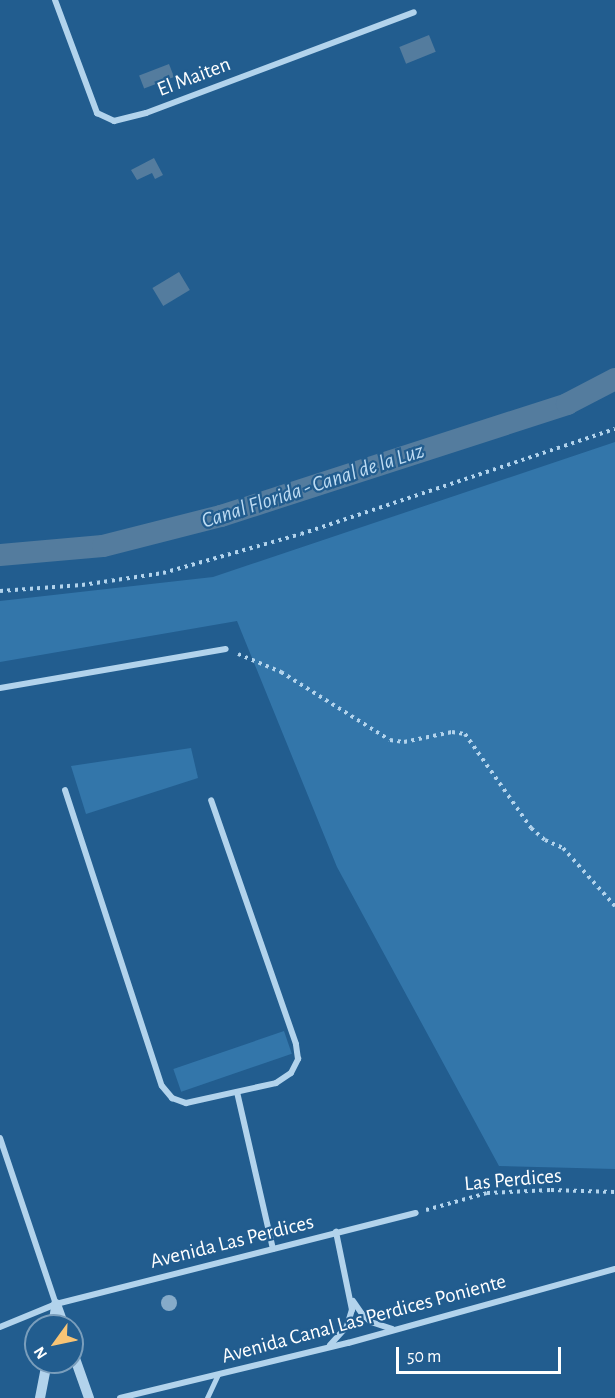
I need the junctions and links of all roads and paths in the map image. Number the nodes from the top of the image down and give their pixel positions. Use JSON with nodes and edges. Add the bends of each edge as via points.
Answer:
{"nodes":[{"id":1,"x":55,"y":0,"type":"edge"},
{"id":2,"x":414,"y":12,"type":"dead end"},
{"id":3,"x":615,"y":429,"type":"edge"},
{"id":4,"x":0,"y":591,"type":"edge"},
{"id":5,"x":226,"y":649,"type":"joint"},
{"id":6,"x":0,"y":688,"type":"edge"},
{"id":7,"x":66,"y":790,"type":"dead end"},
{"id":8,"x":212,"y":800,"type":"dead end"},
{"id":9,"x":615,"y":906,"type":"edge"},
{"id":10,"x":237,"y":1092,"type":"junction"},
{"id":11,"x":0,"y":1138,"type":"edge"},
{"id":12,"x":615,"y":1192,"type":"edge"},
{"id":13,"x":416,"y":1213,"type":"joint"},
{"id":14,"x":336,"y":1233,"type":"junction"},
{"id":15,"x":273,"y":1249,"type":"junction"},
{"id":16,"x":615,"y":1269,"type":"edge"},
{"id":17,"x":351,"y":1294,"type":"junction"},
{"id":18,"x":56,"y":1304,"type":"junction"},
{"id":19,"x":55,"y":1314,"type":"edge"},
{"id":20,"x":60,"y":1314,"type":"edge"},
{"id":21,"x":0,"y":1327,"type":"edge"},
{"id":22,"x":398,"y":1329,"type":"junction"},
{"id":23,"x":322,"y":1349,"type":"junction"},
{"id":24,"x":44,"y":1374,"type":"edge"},
{"id":25,"x":80,"y":1374,"type":"edge"},
{"id":26,"x":218,"y":1374,"type":"junction"},
{"id":27,"x":40,"y":1398,"type":"edge"},
{"id":28,"x":89,"y":1398,"type":"edge"},
{"id":29,"x":120,"y":1398,"type":"edge"},
{"id":30,"x":207,"y":1398,"type":"edge"}],
"edges":[{"from":1,"to":2,"type":"street","name":"El Maiten","via":[[97,113],[114,121],[146,113]]},
{"from":3,"to":4,"type":"path","via":[[301,534],[163,573],[82,585]]},
{"from":5,"to":6,"type":"street"},
{"from":5,"to":9,"type":"path","via":[[281,672],[390,740],[419,740],[452,732],[465,734],[531,828],[563,848]]},
{"from":7,"to":10,"type":"street","via":[[162,1086],[172,1098],[186,1102]]},
{"from":8,"to":10,"type":"street","via":[[298,1051],[296,1066],[284,1079]]},
{"from":10,"to":15,"type":"street"},
{"from":11,"to":18,"type":"street"},
{"from":12,"to":13,"type":"path","name":"Las Perdices","via":[[487,1193]]},
{"from":13,"to":14,"type":"street","name":"Avenida Las Perdices"},
{"from":14,"to":15,"type":"street","name":"Avenida Las Perdices"},
{"from":14,"to":17,"type":"street"},
{"from":15,"to":18,"type":"street","name":"Avenida Las Perdices"},
{"from":16,"to":22,"type":"street","name":"Avenida Canal Las Perdices Poniente"},
{"from":17,"to":22,"type":"street","via":[[371,1322]]},
{"from":17,"to":23,"type":"street","via":[[347,1326],[332,1344]]},
{"from":18,"to":19,"type":"street"},
{"from":18,"to":20,"type":"street"},
{"from":18,"to":21,"type":"street","name":"Avenida Las Perdices"},
{"from":22,"to":23,"type":"street","name":"Avenida Canal Las Perdices Poniente"},
{"from":23,"to":26,"type":"street","name":"Avenida Canal Las Perdices Poniente"},
{"from":24,"to":27,"type":"street"},
{"from":25,"to":28,"type":"street"},
{"from":26,"to":29,"type":"street","name":"Avenida Canal Las Perdices Poniente"},
{"from":26,"to":30,"type":"lane"}]}
